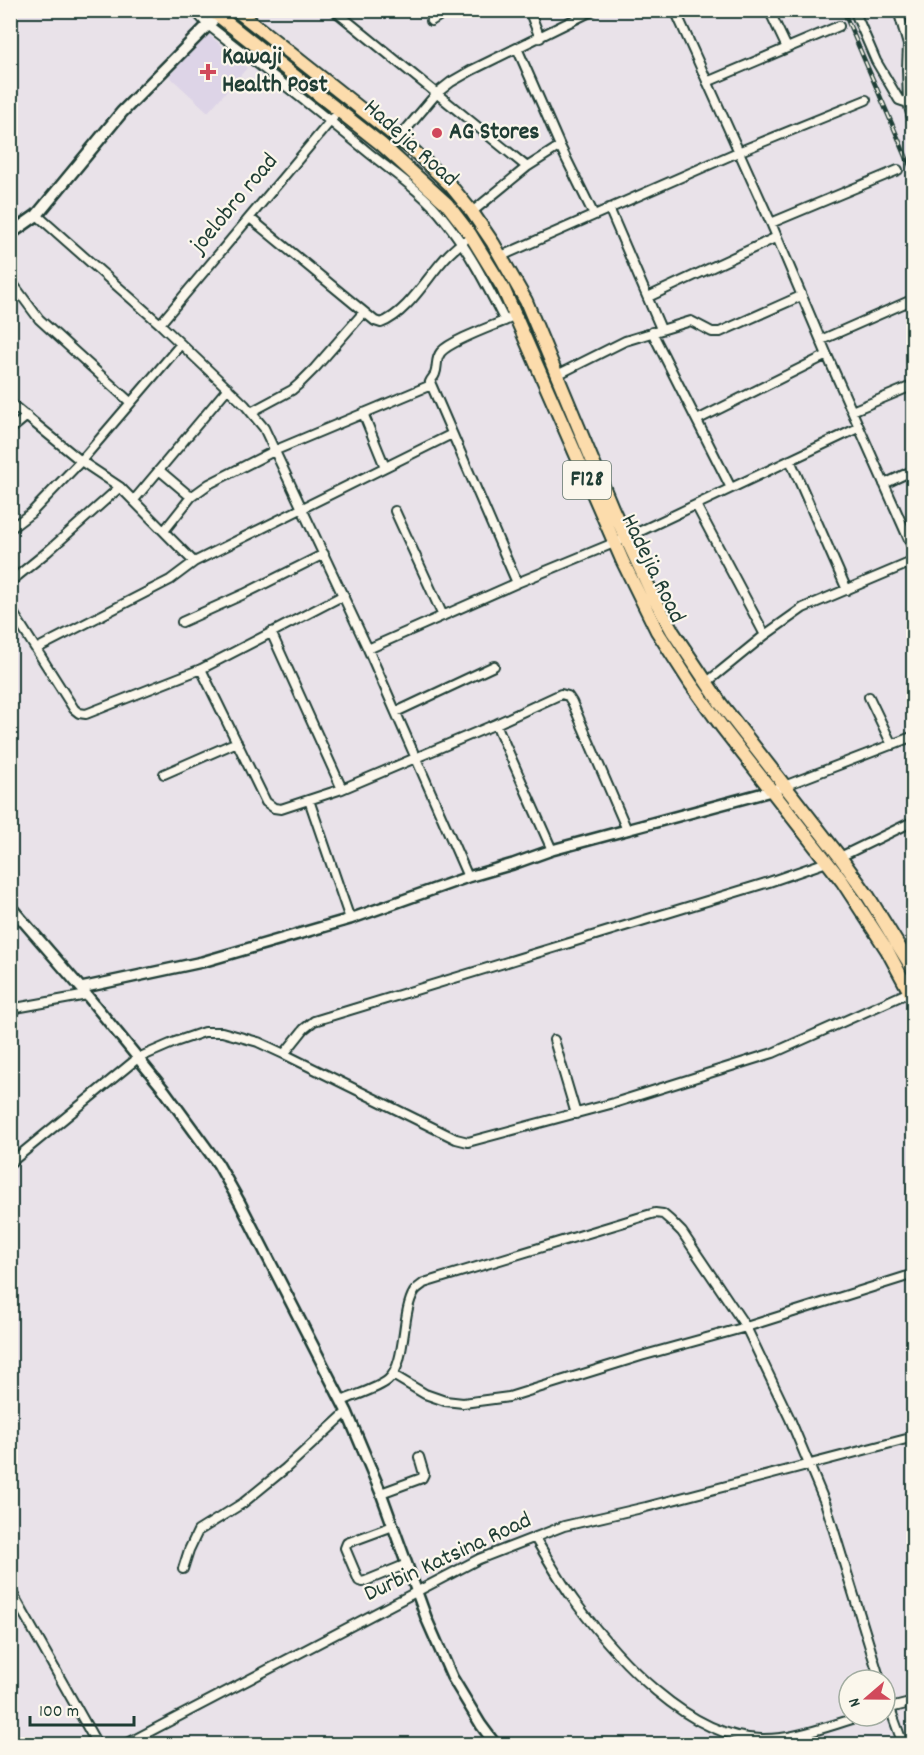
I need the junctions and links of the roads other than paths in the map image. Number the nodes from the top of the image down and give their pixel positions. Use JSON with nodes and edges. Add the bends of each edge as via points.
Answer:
{"nodes":[{"id":1,"x":194,"y":10,"type":"edge"},
{"id":2,"x":236,"y":10,"type":"edge"},
{"id":3,"x":334,"y":10,"type":"edge"},
{"id":4,"x":449,"y":10,"type":"edge"},
{"id":5,"x":529,"y":10,"type":"edge"},
{"id":6,"x":594,"y":10,"type":"edge"},
{"id":7,"x":675,"y":10,"type":"edge"},
{"id":8,"x":770,"y":10,"type":"edge"},
{"id":9,"x":854,"y":10,"type":"edge"},
{"id":10,"x":898,"y":10,"type":"edge"},
{"id":11,"x":214,"y":15,"type":"edge"},
{"id":12,"x":431,"y":21,"type":"dead end"},
{"id":13,"x":839,"y":26,"type":"dead end"},
{"id":14,"x":540,"y":38,"type":"junction"},
{"id":15,"x":911,"y":44,"type":"edge"},
{"id":16,"x":517,"y":48,"type":"junction"},
{"id":17,"x":787,"y":48,"type":"junction"},
{"id":18,"x":707,"y":82,"type":"junction"},
{"id":19,"x":437,"y":93,"type":"junction"},
{"id":20,"x":866,"y":100,"type":"dead end"},
{"id":21,"x":911,"y":102,"type":"edge"},
{"id":22,"x":339,"y":110,"type":"junction"},
{"id":23,"x":330,"y":121,"type":"junction"},
{"id":24,"x":914,"y":126,"type":"edge"},
{"id":25,"x":399,"y":139,"type":"junction"},
{"id":26,"x":560,"y":146,"type":"junction"},
{"id":27,"x":738,"y":152,"type":"junction"},
{"id":28,"x":527,"y":167,"type":"junction"},
{"id":29,"x":898,"y":170,"type":"dead end"},
{"id":30,"x":609,"y":208,"type":"junction"},
{"id":31,"x":472,"y":212,"type":"junction"},
{"id":32,"x":37,"y":215,"type":"junction"},
{"id":33,"x":594,"y":215,"type":"junction"},
{"id":34,"x":250,"y":218,"type":"junction"},
{"id":35,"x":771,"y":223,"type":"junction"},
{"id":36,"x":10,"y":234,"type":"edge"},
{"id":37,"x":777,"y":237,"type":"junction"},
{"id":38,"x":466,"y":239,"type":"junction"},
{"id":39,"x":500,"y":257,"type":"junction"},
{"id":40,"x":10,"y":280,"type":"edge"},
{"id":41,"x":801,"y":296,"type":"junction"},
{"id":42,"x":648,"y":297,"type":"junction"},
{"id":43,"x":914,"y":299,"type":"edge"},
{"id":44,"x":526,"y":301,"type":"junction"},
{"id":45,"x":364,"y":312,"type":"junction"},
{"id":46,"x":511,"y":315,"type":"junction"},
{"id":47,"x":160,"y":324,"type":"junction"},
{"id":48,"x":661,"y":329,"type":"junction"},
{"id":49,"x":652,"y":332,"type":"junction"},
{"id":50,"x":820,"y":340,"type":"junction"},
{"id":51,"x":181,"y":344,"type":"junction"},
{"id":52,"x":826,"y":355,"type":"junction"},
{"id":53,"x":557,"y":375,"type":"junction"},
{"id":54,"x":430,"y":385,"type":"junction"},
{"id":55,"x":914,"y":386,"type":"edge"},
{"id":56,"x":228,"y":388,"type":"junction"},
{"id":57,"x":130,"y":402,"type":"junction"},
{"id":58,"x":10,"y":403,"type":"edge"},
{"id":59,"x":852,"y":411,"type":"junction"},
{"id":60,"x":251,"y":412,"type":"junction"},
{"id":61,"x":363,"y":413,"type":"junction"},
{"id":62,"x":27,"y":416,"type":"junction"},
{"id":63,"x":697,"y":420,"type":"junction"},
{"id":64,"x":858,"y":428,"type":"junction"},
{"id":65,"x":10,"y":430,"type":"edge"},
{"id":66,"x":452,"y":434,"type":"junction"},
{"id":67,"x":276,"y":450,"type":"junction"},
{"id":68,"x":790,"y":460,"type":"junction"},
{"id":69,"x":81,"y":461,"type":"junction"},
{"id":70,"x":385,"y":467,"type":"junction"},
{"id":71,"x":159,"y":470,"type":"junction"},
{"id":72,"x":914,"y":470,"type":"edge"},
{"id":73,"x":884,"y":484,"type":"junction"},
{"id":74,"x":120,"y":487,"type":"junction"},
{"id":75,"x":731,"y":488,"type":"junction"},
{"id":76,"x":191,"y":497,"type":"junction"},
{"id":77,"x":134,"y":500,"type":"junction"},
{"id":78,"x":696,"y":505,"type":"junction"},
{"id":79,"x":303,"y":509,"type":"junction"},
{"id":80,"x":395,"y":511,"type":"dead end"},
{"id":81,"x":10,"y":529,"type":"edge"},
{"id":82,"x":164,"y":531,"type":"junction"},
{"id":83,"x":620,"y":541,"type":"junction"},
{"id":84,"x":914,"y":551,"type":"edge"},
{"id":85,"x":324,"y":554,"type":"junction"},
{"id":86,"x":914,"y":561,"type":"edge"},
{"id":87,"x":194,"y":562,"type":"junction"},
{"id":88,"x":10,"y":582,"type":"edge"},
{"id":89,"x":517,"y":583,"type":"junction"},
{"id":90,"x":847,"y":590,"type":"junction"},
{"id":91,"x":344,"y":595,"type":"junction"},
{"id":92,"x":10,"y":608,"type":"edge"},
{"id":93,"x":443,"y":616,"type":"junction"},
{"id":94,"x":182,"y":622,"type":"dead end"},
{"id":95,"x":271,"y":632,"type":"junction"},
{"id":96,"x":765,"y":635,"type":"junction"},
{"id":97,"x":36,"y":649,"type":"junction"},
{"id":98,"x":368,"y":649,"type":"junction"},
{"id":99,"x":494,"y":666,"type":"dead end"},
{"id":100,"x":201,"y":669,"type":"junction"},
{"id":101,"x":706,"y":683,"type":"junction"},
{"id":102,"x":868,"y":697,"type":"dead end"},
{"id":103,"x":396,"y":712,"type":"junction"},
{"id":104,"x":496,"y":724,"type":"junction"},
{"id":105,"x":914,"y":736,"type":"edge"},
{"id":106,"x":237,"y":742,"type":"junction"},
{"id":107,"x":892,"y":746,"type":"junction"},
{"id":108,"x":416,"y":757,"type":"junction"},
{"id":109,"x":164,"y":774,"type":"dead end"},
{"id":110,"x":784,"y":786,"type":"junction"},
{"id":111,"x":342,"y":789,"type":"junction"},
{"id":112,"x":771,"y":791,"type":"junction"},
{"id":113,"x":309,"y":800,"type":"junction"},
{"id":114,"x":914,"y":821,"type":"edge"},
{"id":115,"x":627,"y":830,"type":"junction"},
{"id":116,"x":552,"y":850,"type":"junction"},
{"id":117,"x":840,"y":857,"type":"junction"},
{"id":118,"x":827,"y":862,"type":"junction"},
{"id":119,"x":468,"y":877,"type":"junction"},
{"id":120,"x":10,"y":906,"type":"edge"},
{"id":121,"x":350,"y":918,"type":"junction"},
{"id":122,"x":914,"y":971,"type":"edge"},
{"id":123,"x":84,"y":992,"type":"junction"},
{"id":124,"x":912,"y":994,"type":"edge"},
{"id":125,"x":10,"y":1010,"type":"edge"},
{"id":126,"x":554,"y":1040,"type":"dead end"},
{"id":127,"x":284,"y":1054,"type":"junction"},
{"id":128,"x":138,"y":1058,"type":"junction"},
{"id":129,"x":576,"y":1114,"type":"junction"},
{"id":130,"x":10,"y":1163,"type":"edge"},
{"id":131,"x":914,"y":1275,"type":"edge"},
{"id":132,"x":746,"y":1327,"type":"junction"},
{"id":133,"x":393,"y":1375,"type":"junction"},
{"id":134,"x":342,"y":1401,"type":"junction"},
{"id":135,"x":347,"y":1412,"type":"junction"},
{"id":136,"x":914,"y":1437,"type":"edge"},
{"id":137,"x":419,"y":1457,"type":"dead end"},
{"id":138,"x":809,"y":1464,"type":"junction"},
{"id":139,"x":381,"y":1493,"type":"junction"},
{"id":140,"x":393,"y":1526,"type":"junction"},
{"id":141,"x":535,"y":1538,"type":"junction"},
{"id":142,"x":407,"y":1564,"type":"junction"},
{"id":143,"x":183,"y":1569,"type":"dead end"},
{"id":144,"x":10,"y":1588,"type":"edge"},
{"id":145,"x":418,"y":1592,"type":"junction"},
{"id":146,"x":876,"y":1668,"type":"edge"},
{"id":147,"x":914,"y":1702,"type":"edge"},
{"id":148,"x":897,"y":1706,"type":"edge"},
{"id":149,"x":837,"y":1723,"type":"edge"},
{"id":150,"x":896,"y":1728,"type":"edge"},
{"id":151,"x":97,"y":1744,"type":"edge"},
{"id":152,"x":126,"y":1744,"type":"edge"},
{"id":153,"x":495,"y":1744,"type":"edge"},
{"id":154,"x":903,"y":1744,"type":"edge"}],
"edges":[{"from":1,"to":11,"type":"street"},
{"from":2,"to":25,"type":"main road","name":"Hadejia Road","number":"F128"},
{"from":3,"to":19,"type":"street"},
{"from":4,"to":12,"type":"street"},
{"from":5,"to":14,"type":"street"},
{"from":6,"to":14,"type":"street"},
{"from":7,"to":18,"type":"street"},
{"from":8,"to":17,"type":"street"},
{"from":9,"to":21,"type":"street","via":[[876,61],[899,100]]},
{"from":10,"to":15,"type":"street"},
{"from":11,"to":22,"type":"main road","name":"Hadejia Road","number":"F128"},
{"from":11,"to":23,"type":"street"},
{"from":11,"to":32,"type":"main road","via":[[122,112]]},
{"from":13,"to":17,"type":"street"},
{"from":14,"to":16,"type":"street"},
{"from":15,"to":21,"type":"street","via":[[907,69]]},
{"from":16,"to":19,"type":"street"},
{"from":16,"to":26,"type":"street"},
{"from":17,"to":18,"type":"street"},
{"from":18,"to":27,"type":"street"},
{"from":19,"to":25,"type":"street"},
{"from":19,"to":28,"type":"street"},
{"from":20,"to":27,"type":"street"},
{"from":21,"to":24,"type":"street"},
{"from":22,"to":23,"type":"street","name":"joelobro road"},
{"from":22,"to":38,"type":"main road","name":"Hadejia Road","number":"F128","via":[[447,204]]},
{"from":23,"to":34,"type":"street","name":"joelobro road"},
{"from":23,"to":38,"type":"street","via":[[422,196]]},
{"from":25,"to":31,"type":"main road","name":"Hadejia Road","number":"F128","via":[[450,185]]},
{"from":26,"to":28,"type":"street"},
{"from":26,"to":33,"type":"street"},
{"from":27,"to":30,"type":"street"},
{"from":27,"to":35,"type":"street"},
{"from":28,"to":31,"type":"street"},
{"from":29,"to":35,"type":"street"},
{"from":30,"to":33,"type":"street"},
{"from":30,"to":42,"type":"street"},
{"from":31,"to":39,"type":"main road","name":"Hadejia Road","number":"F128"},
{"from":32,"to":36,"type":"main road"},
{"from":32,"to":47,"type":"street"},
{"from":33,"to":39,"type":"street"},
{"from":34,"to":45,"type":"street"},
{"from":34,"to":47,"type":"street","name":"joelobro road"},
{"from":35,"to":37,"type":"street"},
{"from":37,"to":41,"type":"street"},
{"from":37,"to":42,"type":"street"},
{"from":38,"to":45,"type":"street","via":[[389,320],[381,323]]},
{"from":38,"to":46,"type":"main road","name":"Hadejia Road","number":"F128","via":[[491,267]]},
{"from":39,"to":44,"type":"main road","name":"Hadejia Road","number":"F128"},
{"from":40,"to":57,"type":"street","via":[[39,319]]},
{"from":41,"to":48,"type":"street","via":[[720,332],[691,321]]},
{"from":41,"to":50,"type":"street"},
{"from":42,"to":48,"type":"street"},
{"from":43,"to":50,"type":"street"},
{"from":44,"to":46,"type":"main road"},
{"from":44,"to":53,"type":"main road","name":"Hadejia Road","number":"F128"},
{"from":45,"to":60,"type":"street","via":[[292,390]]},
{"from":46,"to":54,"type":"street","via":[[440,353]]},
{"from":46,"to":83,"type":"main road","name":"Hadejia Road","number":"F128"},
{"from":47,"to":51,"type":"street"},
{"from":48,"to":49,"type":"street"},
{"from":49,"to":53,"type":"street"},
{"from":49,"to":63,"type":"street"},
{"from":50,"to":52,"type":"street"},
{"from":51,"to":56,"type":"street"},
{"from":51,"to":57,"type":"street"},
{"from":52,"to":59,"type":"street"},
{"from":52,"to":63,"type":"street"},
{"from":53,"to":83,"type":"main road","name":"Hadejia Road","number":"F128"},
{"from":54,"to":61,"type":"street"},
{"from":54,"to":66,"type":"street"},
{"from":55,"to":59,"type":"street"},
{"from":56,"to":60,"type":"street"},
{"from":56,"to":71,"type":"street"},
{"from":57,"to":69,"type":"street"},
{"from":58,"to":62,"type":"street"},
{"from":59,"to":64,"type":"street"},
{"from":60,"to":67,"type":"street"},
{"from":61,"to":67,"type":"street"},
{"from":61,"to":70,"type":"street"},
{"from":62,"to":65,"type":"street"},
{"from":62,"to":69,"type":"street"},
{"from":63,"to":75,"type":"street"},
{"from":64,"to":68,"type":"street"},
{"from":64,"to":73,"type":"street"},
{"from":66,"to":70,"type":"street"},
{"from":66,"to":89,"type":"street"},
{"from":67,"to":76,"type":"street"},
{"from":67,"to":79,"type":"street"},
{"from":68,"to":75,"type":"street"},
{"from":68,"to":90,"type":"street"},
{"from":69,"to":74,"type":"street"},
{"from":69,"to":81,"type":"street"},
{"from":70,"to":79,"type":"street"},
{"from":71,"to":76,"type":"street"},
{"from":71,"to":77,"type":"street"},
{"from":72,"to":73,"type":"street"},
{"from":73,"to":84,"type":"street"},
{"from":74,"to":77,"type":"street"},
{"from":74,"to":88,"type":"street"},
{"from":75,"to":78,"type":"street"},
{"from":76,"to":82,"type":"street"},
{"from":77,"to":82,"type":"street"},
{"from":78,"to":83,"type":"street"},
{"from":78,"to":96,"type":"street"},
{"from":79,"to":85,"type":"street"},
{"from":79,"to":87,"type":"street"},
{"from":80,"to":93,"type":"street"},
{"from":82,"to":87,"type":"street"},
{"from":83,"to":89,"type":"street"},
{"from":83,"to":101,"type":"main road","name":"Hadejia Road","number":"F128"},
{"from":83,"to":112,"type":"main road","name":"Hadejia Road","number":"F128","via":[[657,631]]},
{"from":85,"to":91,"type":"street"},
{"from":85,"to":94,"type":"street"},
{"from":86,"to":90,"type":"street"},
{"from":87,"to":97,"type":"street","via":[[170,580]]},
{"from":89,"to":93,"type":"street"},
{"from":90,"to":96,"type":"street","via":[[813,602]]},
{"from":91,"to":95,"type":"street"},
{"from":91,"to":98,"type":"street"},
{"from":92,"to":97,"type":"street"},
{"from":93,"to":98,"type":"street"},
{"from":95,"to":100,"type":"street"},
{"from":95,"to":111,"type":"street"},
{"from":96,"to":101,"type":"street"},
{"from":97,"to":100,"type":"street","via":[[74,709],[86,714]]},
{"from":98,"to":103,"type":"street"},
{"from":99,"to":103,"type":"street"},
{"from":100,"to":106,"type":"street"},
{"from":101,"to":110,"type":"main road","name":"Hadejia Road","number":"F128"},
{"from":102,"to":107,"type":"street"},
{"from":103,"to":108,"type":"street"},
{"from":104,"to":108,"type":"street"},
{"from":104,"to":115,"type":"street","via":[[561,694],[568,696]]},
{"from":104,"to":116,"type":"street"},
{"from":105,"to":107,"type":"street"},
{"from":106,"to":109,"type":"street"},
{"from":106,"to":113,"type":"street","via":[[266,802],[281,809]]},
{"from":107,"to":110,"type":"street"},
{"from":108,"to":111,"type":"street"},
{"from":108,"to":119,"type":"street"},
{"from":110,"to":112,"type":"street"},
{"from":110,"to":117,"type":"main road","name":"Hadejia Road","number":"F128"},
{"from":111,"to":113,"type":"street"},
{"from":112,"to":115,"type":"street"},
{"from":112,"to":118,"type":"main road","name":"Hadejia Road","number":"F128"},
{"from":113,"to":121,"type":"street"},
{"from":114,"to":117,"type":"street"},
{"from":115,"to":116,"type":"street"},
{"from":116,"to":119,"type":"street"},
{"from":117,"to":122,"type":"main road","name":"Hadejia Road","number":"F128"},
{"from":118,"to":124,"type":"main road","name":"Hadejia Road","number":"F128","via":[[868,919]]},
{"from":118,"to":127,"type":"street","via":[[314,1021]]},
{"from":119,"to":121,"type":"street"},
{"from":120,"to":123,"type":"street"},
{"from":121,"to":123,"type":"street"},
{"from":123,"to":125,"type":"street"},
{"from":123,"to":128,"type":"street"},
{"from":124,"to":129,"type":"street","via":[[773,1053]]},
{"from":126,"to":129,"type":"street"},
{"from":127,"to":128,"type":"street","via":[[222,1032],[204,1032]]},
{"from":127,"to":129,"type":"street","via":[[468,1142]]},
{"from":128,"to":130,"type":"street"},
{"from":128,"to":134,"type":"street","via":[[218,1164]]},
{"from":131,"to":132,"type":"street"},
{"from":132,"to":133,"type":"street","via":[[485,1401],[445,1401]]},
{"from":132,"to":133,"type":"street","via":[[682,1232],[663,1214],[655,1213],[424,1283],[410,1301]]},
{"from":132,"to":138,"type":"street"},
{"from":133,"to":134,"type":"street"},
{"from":134,"to":135,"type":"street"},
{"from":135,"to":139,"type":"street"},
{"from":135,"to":143,"type":"street","via":[[243,1503],[198,1530]]},
{"from":136,"to":138,"type":"street","name":"Durbin Katsina Road"},
{"from":137,"to":139,"type":"street","via":[[422,1478]]},
{"from":138,"to":141,"type":"street","name":"Durbin Katsina Road","via":[[564,1526]]},
{"from":138,"to":146,"type":"street","via":[[826,1505]]},
{"from":139,"to":140,"type":"street"},
{"from":140,"to":142,"type":"street"},
{"from":140,"to":142,"type":"street","via":[[347,1543],[345,1548],[359,1581]]},
{"from":141,"to":145,"type":"street","name":"Durbin Katsina Road","via":[[479,1559]]},
{"from":141,"to":149,"type":"street","via":[[575,1602],[620,1658],[667,1700],[703,1723],[722,1732],[760,1739]]},
{"from":142,"to":145,"type":"street"},
{"from":144,"to":151,"type":"street"},
{"from":145,"to":152,"type":"street","name":"Durbin Katsina Road"},
{"from":145,"to":153,"type":"street","via":[[452,1677]]},
{"from":147,"to":148,"type":"street"},
{"from":150,"to":154,"type":"street"}]}
